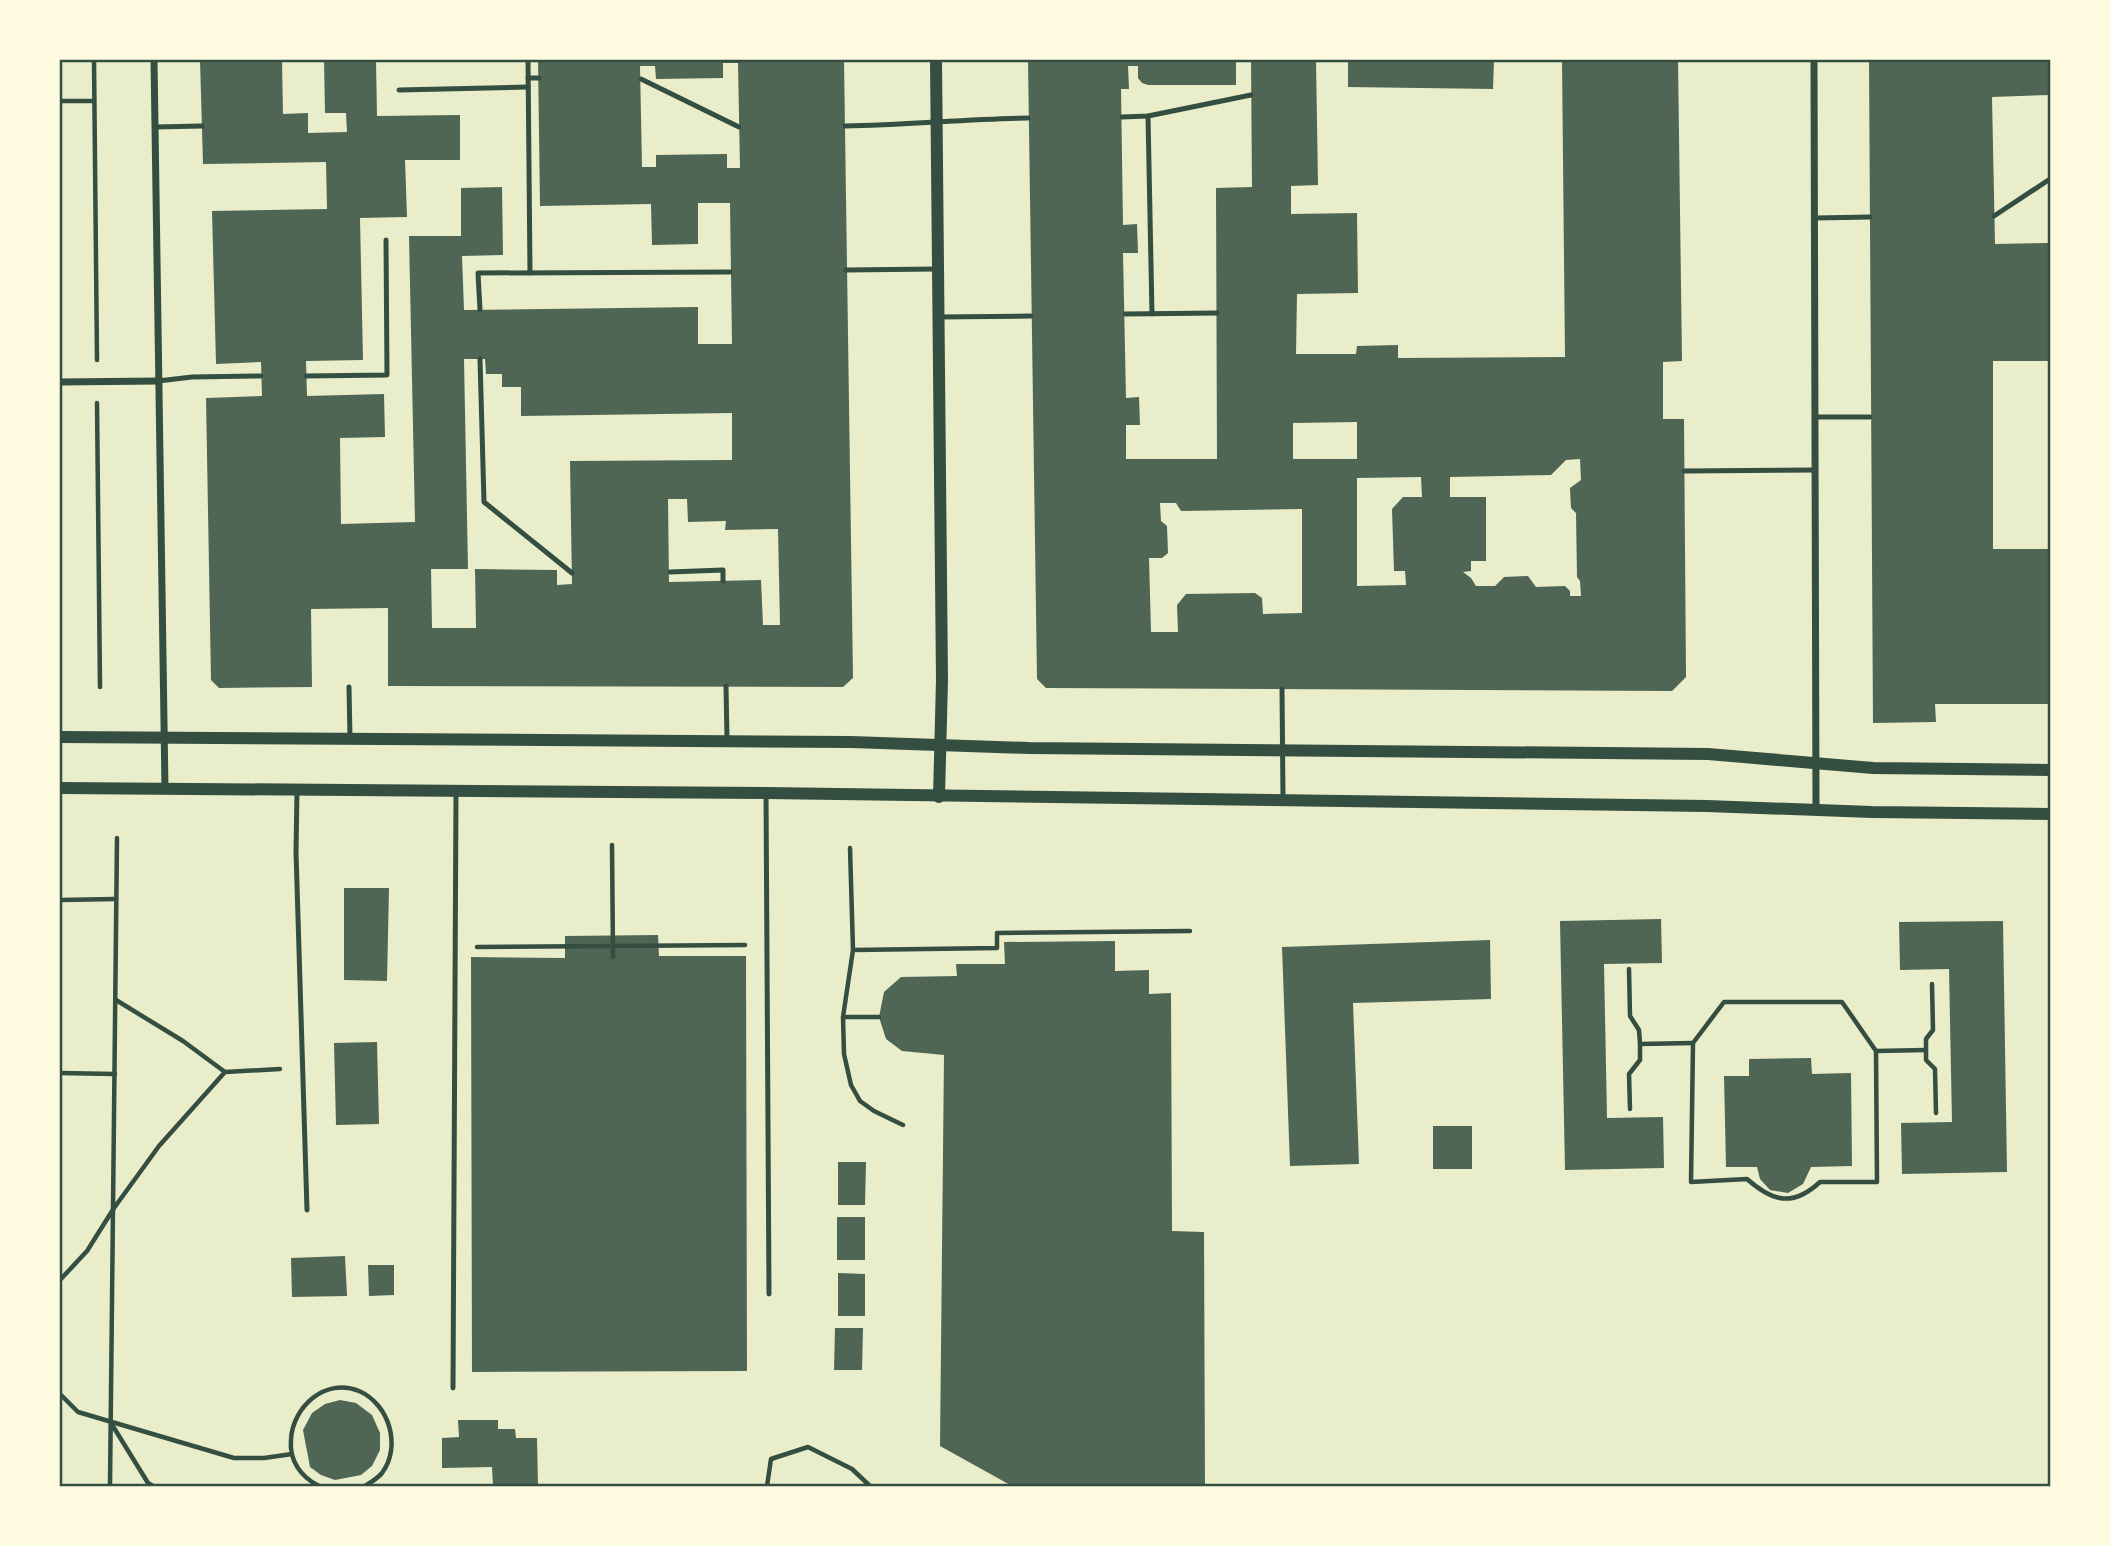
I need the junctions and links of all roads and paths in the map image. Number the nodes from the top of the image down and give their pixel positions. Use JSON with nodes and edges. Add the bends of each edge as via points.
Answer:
{"nodes":[{"id":1,"x":94,"y":60,"type":"edge"},
{"id":2,"x":154,"y":60,"type":"edge"},
{"id":3,"x":528,"y":60,"type":"edge"},
{"id":4,"x":936,"y":60,"type":"edge"},
{"id":5,"x":1814,"y":60,"type":"edge"},
{"id":6,"x":528,"y":78,"type":"junction"},
{"id":7,"x":538,"y":78,"type":"dead end"},
{"id":8,"x":640,"y":79,"type":"dead end"},
{"id":9,"x":528,"y":87,"type":"junction"},
{"id":10,"x":399,"y":90,"type":"dead end"},
{"id":11,"x":1251,"y":95,"type":"dead end"},
{"id":12,"x":60,"y":101,"type":"edge"},
{"id":13,"x":94,"y":101,"type":"junction"},
{"id":14,"x":1148,"y":116,"type":"junction"},
{"id":15,"x":1122,"y":117,"type":"dead end"},
{"id":16,"x":1028,"y":118,"type":"dead end"},
{"id":17,"x":936,"y":122,"type":"junction"},
{"id":18,"x":202,"y":126,"type":"dead end"},
{"id":19,"x":845,"y":126,"type":"dead end"},
{"id":20,"x":155,"y":127,"type":"junction"},
{"id":21,"x":739,"y":127,"type":"dead end"},
{"id":22,"x":2050,"y":179,"type":"edge"},
{"id":23,"x":1994,"y":216,"type":"dead end"},
{"id":24,"x":1870,"y":217,"type":"dead end"},
{"id":25,"x":1815,"y":218,"type":"junction"},
{"id":26,"x":386,"y":240,"type":"dead end"},
{"id":27,"x":937,"y":269,"type":"junction"},
{"id":28,"x":846,"y":270,"type":"dead end"},
{"id":29,"x":730,"y":272,"type":"dead end"},
{"id":30,"x":530,"y":273,"type":"junction"},
{"id":31,"x":480,"y":310,"type":"dead end"},
{"id":32,"x":1217,"y":313,"type":"dead end"},
{"id":33,"x":1125,"y":314,"type":"dead end"},
{"id":34,"x":1152,"y":314,"type":"junction"},
{"id":35,"x":1031,"y":316,"type":"dead end"},
{"id":36,"x":938,"y":317,"type":"junction"},
{"id":37,"x":480,"y":359,"type":"dead end"},
{"id":38,"x":97,"y":361,"type":"dead end"},
{"id":39,"x":261,"y":376,"type":"dead end"},
{"id":40,"x":306,"y":376,"type":"dead end"},
{"id":41,"x":158,"y":381,"type":"junction"},
{"id":42,"x":60,"y":382,"type":"edge"},
{"id":43,"x":97,"y":402,"type":"dead end"},
{"id":44,"x":1815,"y":417,"type":"junction"},
{"id":45,"x":1871,"y":417,"type":"dead end"},
{"id":46,"x":1814,"y":470,"type":"junction"},
{"id":47,"x":1684,"y":471,"type":"dead end"},
{"id":48,"x":670,"y":572,"type":"dead end"},
{"id":49,"x":572,"y":573,"type":"dead end"},
{"id":50,"x":723,"y":581,"type":"dead end"},
{"id":51,"x":726,"y":686,"type":"dead end"},
{"id":52,"x":100,"y":687,"type":"dead end"},
{"id":53,"x":349,"y":687,"type":"dead end"},
{"id":54,"x":1282,"y":689,"type":"dead end"},
{"id":55,"x":60,"y":737,"type":"edge"},
{"id":56,"x":163,"y":738,"type":"junction"},
{"id":57,"x":350,"y":739,"type":"junction"},
{"id":58,"x":727,"y":741,"type":"junction"},
{"id":59,"x":941,"y":745,"type":"junction"},
{"id":60,"x":1283,"y":750,"type":"junction"},
{"id":61,"x":1815,"y":763,"type":"junction"},
{"id":62,"x":2050,"y":770,"type":"edge"},
{"id":63,"x":60,"y":788,"type":"edge"},
{"id":64,"x":164,"y":789,"type":"junction"},
{"id":65,"x":297,"y":789,"type":"junction"},
{"id":66,"x":456,"y":792,"type":"junction"},
{"id":67,"x":766,"y":793,"type":"junction"},
{"id":68,"x":939,"y":797,"type":"junction"},
{"id":69,"x":1283,"y":801,"type":"junction"},
{"id":70,"x":1816,"y":810,"type":"junction"},
{"id":71,"x":2050,"y":814,"type":"edge"},
{"id":72,"x":117,"y":838,"type":"dead end"},
{"id":73,"x":612,"y":845,"type":"dead end"},
{"id":74,"x":850,"y":848,"type":"dead end"},
{"id":75,"x":116,"y":899,"type":"junction"},
{"id":76,"x":60,"y":900,"type":"edge"},
{"id":77,"x":1189,"y":931,"type":"dead end"},
{"id":78,"x":767,"y":944,"type":"junction"},
{"id":79,"x":454,"y":947,"type":"junction"},
{"id":80,"x":614,"y":947,"type":"junction"},
{"id":81,"x":853,"y":950,"type":"junction"},
{"id":82,"x":613,"y":957,"type":"dead end"},
{"id":83,"x":1629,"y":969,"type":"dead end"},
{"id":84,"x":1932,"y":984,"type":"dead end"},
{"id":85,"x":116,"y":1000,"type":"junction"},
{"id":86,"x":843,"y":1017,"type":"junction"},
{"id":87,"x":879,"y":1017,"type":"dead end"},
{"id":88,"x":1693,"y":1043,"type":"junction"},
{"id":89,"x":1640,"y":1044,"type":"junction"},
{"id":90,"x":1926,"y":1050,"type":"junction"},
{"id":91,"x":1875,"y":1051,"type":"junction"},
{"id":92,"x":283,"y":1068,"type":"dead end"},
{"id":93,"x":225,"y":1072,"type":"junction"},
{"id":94,"x":60,"y":1073,"type":"edge"},
{"id":95,"x":115,"y":1074,"type":"junction"},
{"id":96,"x":1630,"y":1110,"type":"dead end"},
{"id":97,"x":1936,"y":1113,"type":"dead end"},
{"id":98,"x":904,"y":1125,"type":"dead end"},
{"id":99,"x":114,"y":1208,"type":"junction"},
{"id":100,"x":307,"y":1210,"type":"dead end"},
{"id":101,"x":60,"y":1280,"type":"edge"},
{"id":102,"x":769,"y":1294,"type":"dead end"},
{"id":103,"x":453,"y":1388,"type":"dead end"},
{"id":104,"x":60,"y":1394,"type":"edge"},
{"id":105,"x":111,"y":1423,"type":"junction"},
{"id":106,"x":292,"y":1454,"type":"junction"},
{"id":107,"x":110,"y":1486,"type":"edge"},
{"id":108,"x":153,"y":1486,"type":"edge"},
{"id":109,"x":319,"y":1486,"type":"edge"},
{"id":110,"x":365,"y":1486,"type":"edge"},
{"id":111,"x":767,"y":1486,"type":"edge"},
{"id":112,"x":870,"y":1486,"type":"edge"}],
"edges":[{"from":1,"to":13,"type":"path"},
{"from":2,"to":20,"type":"street"},
{"from":3,"to":6,"type":"lane"},
{"from":4,"to":17,"type":"street"},
{"from":5,"to":25,"type":"street"},
{"from":6,"to":7,"type":"lane"},
{"from":6,"to":9,"type":"lane"},
{"from":8,"to":21,"type":"lane"},
{"from":9,"to":10,"type":"lane"},
{"from":9,"to":30,"type":"lane"},
{"from":11,"to":14,"type":"lane"},
{"from":12,"to":13,"type":"path"},
{"from":13,"to":38,"type":"path"},
{"from":14,"to":15,"type":"lane"},
{"from":14,"to":34,"type":"lane"},
{"from":16,"to":17,"type":"lane"},
{"from":17,"to":19,"type":"lane"},
{"from":17,"to":27,"type":"street"},
{"from":18,"to":20,"type":"lane"},
{"from":20,"to":41,"type":"street"},
{"from":22,"to":23,"type":"lane"},
{"from":24,"to":25,"type":"lane"},
{"from":25,"to":44,"type":"street"},
{"from":26,"to":40,"type":"lane","via":[[387,375]]},
{"from":27,"to":28,"type":"lane"},
{"from":27,"to":36,"type":"street"},
{"from":29,"to":30,"type":"lane"},
{"from":30,"to":31,"type":"lane","via":[[478,273]]},
{"from":32,"to":34,"type":"lane"},
{"from":33,"to":34,"type":"lane"},
{"from":35,"to":36,"type":"lane"},
{"from":36,"to":59,"type":"street"},
{"from":37,"to":49,"type":"lane","via":[[484,502]]},
{"from":39,"to":41,"type":"lane"},
{"from":41,"to":42,"type":"street"},
{"from":41,"to":56,"type":"street"},
{"from":43,"to":52,"type":"path"},
{"from":44,"to":45,"type":"lane"},
{"from":44,"to":46,"type":"street"},
{"from":46,"to":47,"type":"lane"},
{"from":46,"to":61,"type":"street"},
{"from":48,"to":50,"type":"lane","via":[[723,570]]},
{"from":51,"to":58,"type":"lane"},
{"from":53,"to":57,"type":"lane"},
{"from":54,"to":60,"type":"lane"},
{"from":55,"to":56,"type":"street"},
{"from":56,"to":57,"type":"street"},
{"from":56,"to":64,"type":"street"},
{"from":57,"to":58,"type":"street"},
{"from":58,"to":59,"type":"street"},
{"from":59,"to":60,"type":"street"},
{"from":59,"to":68,"type":"street"},
{"from":60,"to":61,"type":"street","via":[[1708,754]]},
{"from":60,"to":69,"type":"lane"},
{"from":61,"to":62,"type":"street"},
{"from":61,"to":70,"type":"street"},
{"from":63,"to":64,"type":"street"},
{"from":64,"to":65,"type":"street"},
{"from":65,"to":66,"type":"street"},
{"from":65,"to":100,"type":"lane"},
{"from":66,"to":67,"type":"street"},
{"from":66,"to":79,"type":"lane"},
{"from":67,"to":68,"type":"street"},
{"from":67,"to":78,"type":"lane"},
{"from":68,"to":69,"type":"street"},
{"from":69,"to":70,"type":"street"},
{"from":70,"to":71,"type":"street"},
{"from":72,"to":75,"type":"path"},
{"from":73,"to":80,"type":"path"},
{"from":74,"to":81,"type":"path"},
{"from":75,"to":76,"type":"path"},
{"from":75,"to":85,"type":"path"},
{"from":77,"to":81,"type":"path","via":[[998,933],[997,948]]},
{"from":78,"to":80,"type":"path"},
{"from":78,"to":102,"type":"lane"},
{"from":79,"to":80,"type":"path"},
{"from":79,"to":103,"type":"lane"},
{"from":80,"to":82,"type":"path"},
{"from":81,"to":86,"type":"path"},
{"from":83,"to":89,"type":"path","via":[[1630,1016],[1639,1030]]},
{"from":84,"to":90,"type":"path","via":[[1933,1030],[1926,1039]]},
{"from":85,"to":93,"type":"path"},
{"from":85,"to":95,"type":"path"},
{"from":86,"to":87,"type":"path"},
{"from":86,"to":98,"type":"path","via":[[844,1054],[860,1101]]},
{"from":88,"to":89,"type":"path"},
{"from":88,"to":91,"type":"path","via":[[1724,1002],[1842,1002]]},
{"from":88,"to":91,"type":"path","via":[[1691,1182],[1747,1179],[1779,1199],[1799,1196],[1820,1182],[1877,1182]]},
{"from":89,"to":96,"type":"path","via":[[1640,1060],[1629,1073]]},
{"from":90,"to":91,"type":"path"},
{"from":90,"to":97,"type":"path","via":[[1926,1059],[1935,1069]]},
{"from":92,"to":93,"type":"path"},
{"from":93,"to":99,"type":"path","via":[[159,1146]]},
{"from":94,"to":95,"type":"path"},
{"from":95,"to":99,"type":"path"},
{"from":99,"to":101,"type":"path","via":[[87,1251]]},
{"from":99,"to":105,"type":"path"},
{"from":104,"to":105,"type":"path","via":[[78,1412]]},
{"from":105,"to":106,"type":"path","via":[[234,1458]]},
{"from":105,"to":107,"type":"path"},
{"from":105,"to":108,"type":"path"},
{"from":106,"to":109,"type":"path","via":[[296,1468]]},
{"from":106,"to":110,"type":"path","via":[[291,1426],[302,1407],[319,1393],[357,1390],[387,1416],[391,1433],[390,1456],[381,1474]]},
{"from":111,"to":112,"type":"path","via":[[771,1459],[808,1447],[852,1469]]}]}
